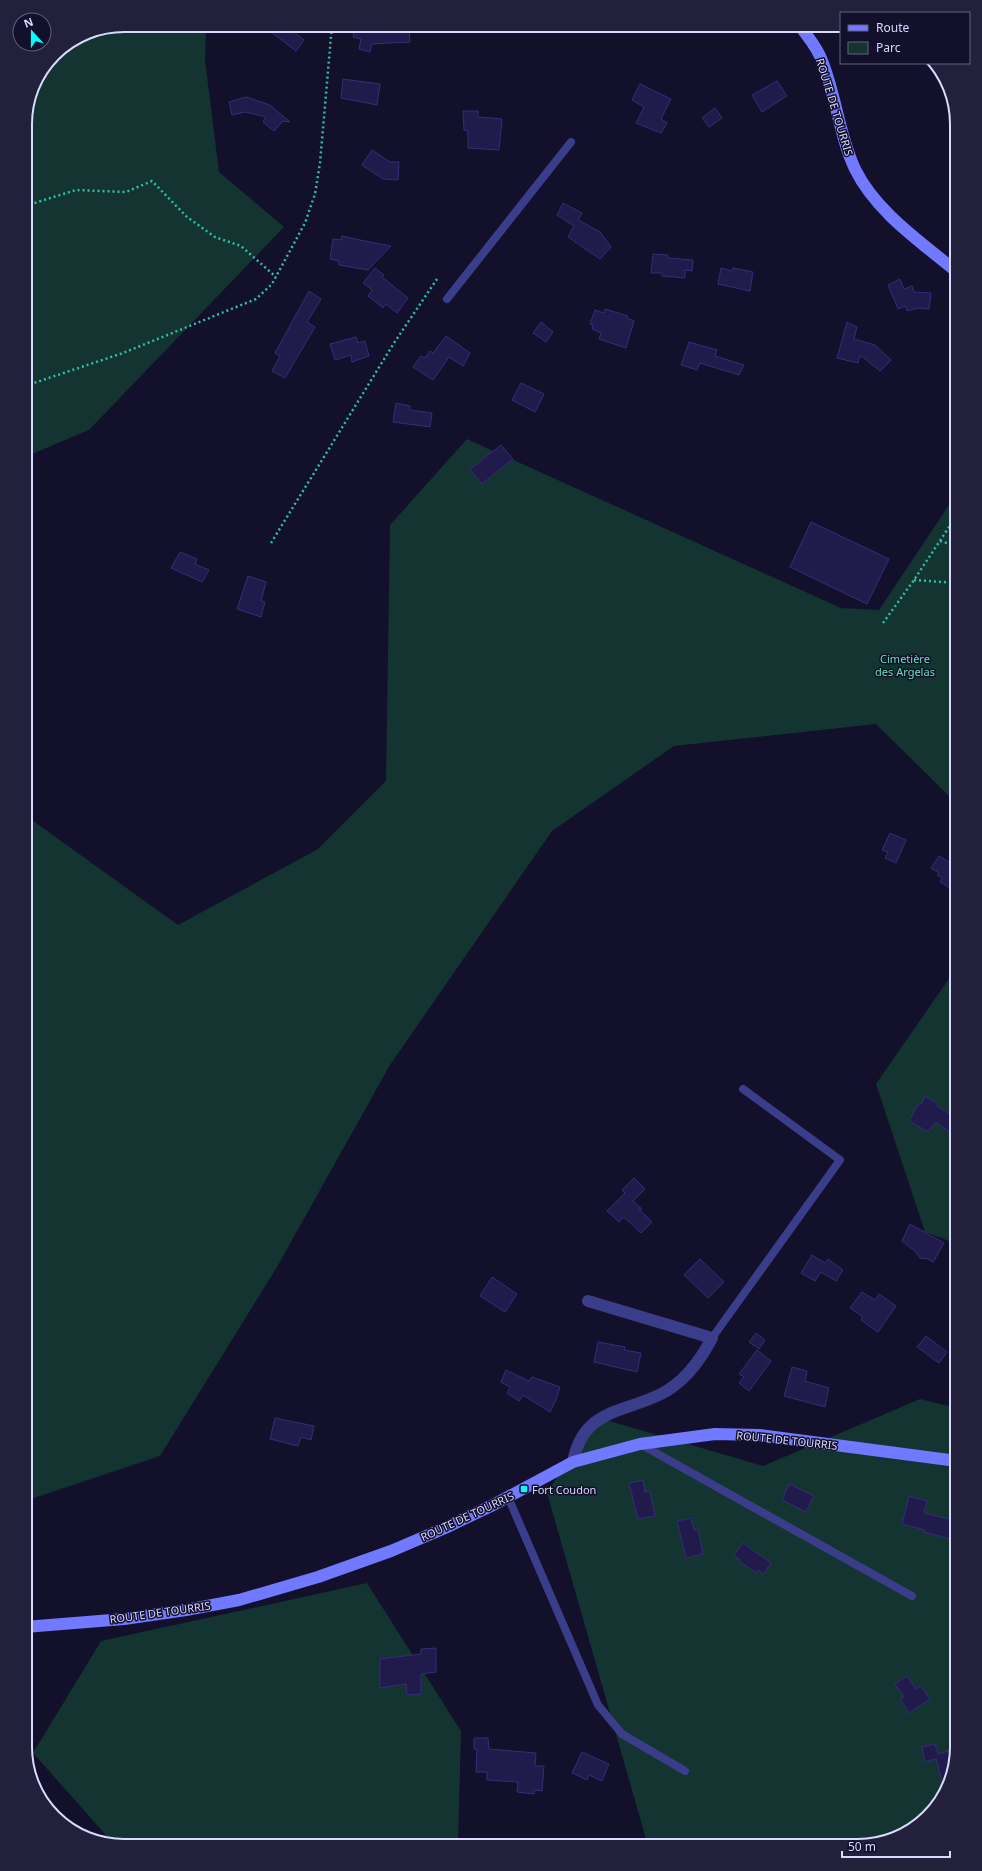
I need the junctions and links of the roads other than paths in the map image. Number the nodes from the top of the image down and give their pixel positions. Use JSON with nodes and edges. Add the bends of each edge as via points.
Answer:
{"nodes":[{"id":1,"x":805,"y":32,"type":"edge"},
{"id":2,"x":571,"y":142,"type":"dead end"},
{"id":3,"x":950,"y":266,"type":"edge"},
{"id":4,"x":447,"y":299,"type":"dead end"},
{"id":5,"x":743,"y":1089,"type":"dead end"},
{"id":6,"x":588,"y":1301,"type":"dead end"},
{"id":7,"x":712,"y":1338,"type":"junction"},
{"id":8,"x":640,"y":1444,"type":"junction"},
{"id":9,"x":950,"y":1460,"type":"edge"},
{"id":10,"x":573,"y":1462,"type":"junction"},
{"id":11,"x":508,"y":1497,"type":"junction"},
{"id":12,"x":912,"y":1596,"type":"dead end"},
{"id":13,"x":32,"y":1626,"type":"edge"},
{"id":14,"x":685,"y":1771,"type":"dead end"}],
"edges":[{"from":1,"to":3,"type":"street","name":"ROUTE DE TOURRIS","via":[[820,55],[845,145],[856,170],[891,216]]},
{"from":2,"to":4,"type":"lane"},
{"from":5,"to":7,"type":"lane","via":[[840,1160]]},
{"from":6,"to":7,"type":"street"},
{"from":7,"to":10,"type":"street","via":[[701,1358],[685,1377],[662,1394],[612,1411],[598,1419],[586,1431],[576,1448]]},
{"from":8,"to":9,"type":"street","name":"ROUTE DE TOURRIS","via":[[715,1434],[759,1435]]},
{"from":8,"to":10,"type":"street","name":"ROUTE DE TOURRIS"},
{"from":8,"to":12,"type":"lane"},
{"from":10,"to":11,"type":"street","name":"ROUTE DE TOURRIS"},
{"from":11,"to":13,"type":"street","name":"ROUTE DE TOURRIS","via":[[391,1551],[318,1577],[239,1600],[124,1619]]},
{"from":11,"to":14,"type":"lane","via":[[598,1705],[622,1734]]}]}
